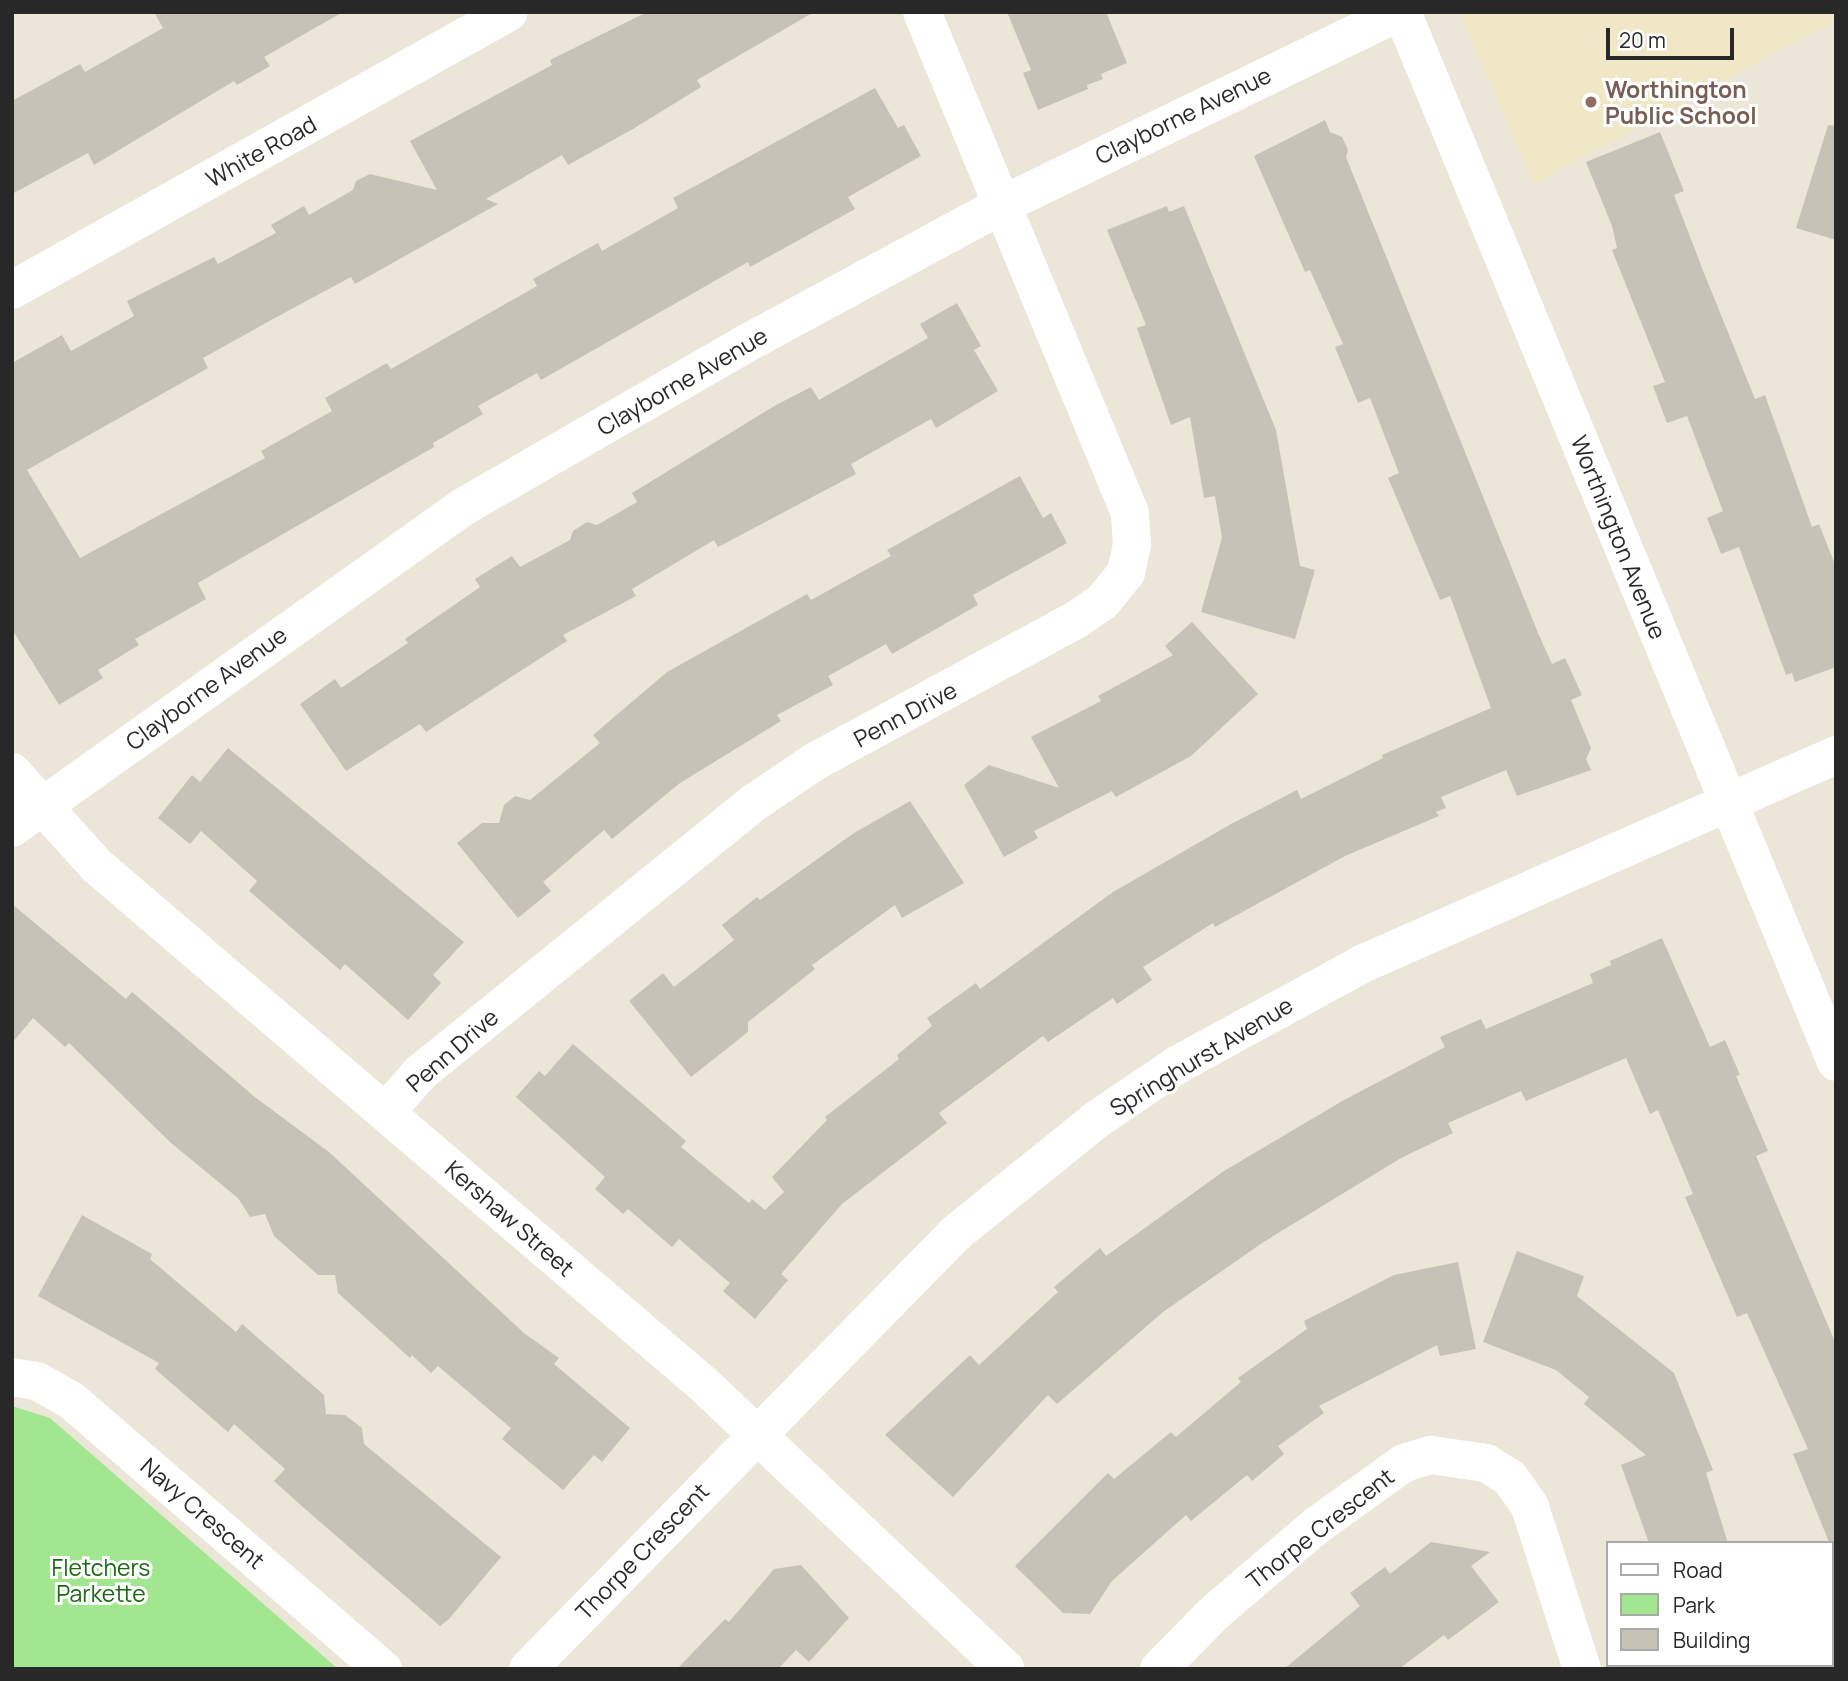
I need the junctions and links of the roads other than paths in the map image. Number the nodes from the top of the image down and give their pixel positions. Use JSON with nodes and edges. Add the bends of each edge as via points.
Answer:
{"nodes":[{"id":1,"x":509,"y":12,"type":"edge"},
{"id":2,"x":922,"y":12,"type":"edge"},
{"id":3,"x":1400,"y":12,"type":"edge"},
{"id":4,"x":1004,"y":204,"type":"junction"},
{"id":5,"x":12,"y":290,"type":"edge"},
{"id":6,"x":1836,"y":755,"type":"edge"},
{"id":7,"x":12,"y":772,"type":"edge"},
{"id":8,"x":1728,"y":802,"type":"junction"},
{"id":9,"x":43,"y":806,"type":"junction"},
{"id":10,"x":12,"y":828,"type":"edge"},
{"id":11,"x":1836,"y":1062,"type":"edge"},
{"id":12,"x":386,"y":1112,"type":"junction"},
{"id":13,"x":12,"y":1377,"type":"edge"},
{"id":14,"x":757,"y":1432,"type":"junction"},
{"id":15,"x":383,"y":1669,"type":"edge"},
{"id":16,"x":528,"y":1669,"type":"edge"},
{"id":17,"x":1005,"y":1669,"type":"edge"},
{"id":18,"x":1159,"y":1669,"type":"edge"},
{"id":19,"x":1582,"y":1669,"type":"edge"}],
"edges":[{"from":1,"to":5,"type":"street","name":"White Road"},
{"from":2,"to":4,"type":"street","name":"Penn Drive"},
{"from":3,"to":4,"type":"street","name":"Clayborne Avenue"},
{"from":3,"to":8,"type":"street","name":"Worthington Avenue"},
{"from":4,"to":9,"type":"street","name":"Clayborne Avenue","via":[[745,344],[463,507]]},
{"from":4,"to":12,"type":"street","name":"Penn Drive","via":[[1130,513],[1132,544],[1126,573],[1103,601],[1076,621],[814,762],[755,802],[420,1073]]},
{"from":6,"to":8,"type":"street","name":"Springhurst Avenue"},
{"from":7,"to":9,"type":"street","name":"Kershaw Street"},
{"from":8,"to":11,"type":"street","name":"Worthington Avenue"},
{"from":8,"to":14,"type":"street","name":"Springhurst Avenue","via":[[1362,964],[1177,1065],[1086,1128],[956,1233]]},
{"from":9,"to":10,"type":"street","name":"Clayborne Avenue"},
{"from":9,"to":12,"type":"street","name":"Kershaw Street","via":[[97,866]]},
{"from":12,"to":14,"type":"street","name":"Kershaw Street"},
{"from":13,"to":15,"type":"street","name":"Navy Crescent","via":[[37,1381],[72,1401]]},
{"from":14,"to":16,"type":"street","name":"Thorpe Crescent"},
{"from":14,"to":17,"type":"street","name":"Kershaw Street"},
{"from":18,"to":19,"type":"street","name":"Thorpe Crescent","via":[[1213,1614],[1316,1526],[1404,1463],[1431,1455],[1486,1463],[1510,1478],[1530,1507]]}]}
